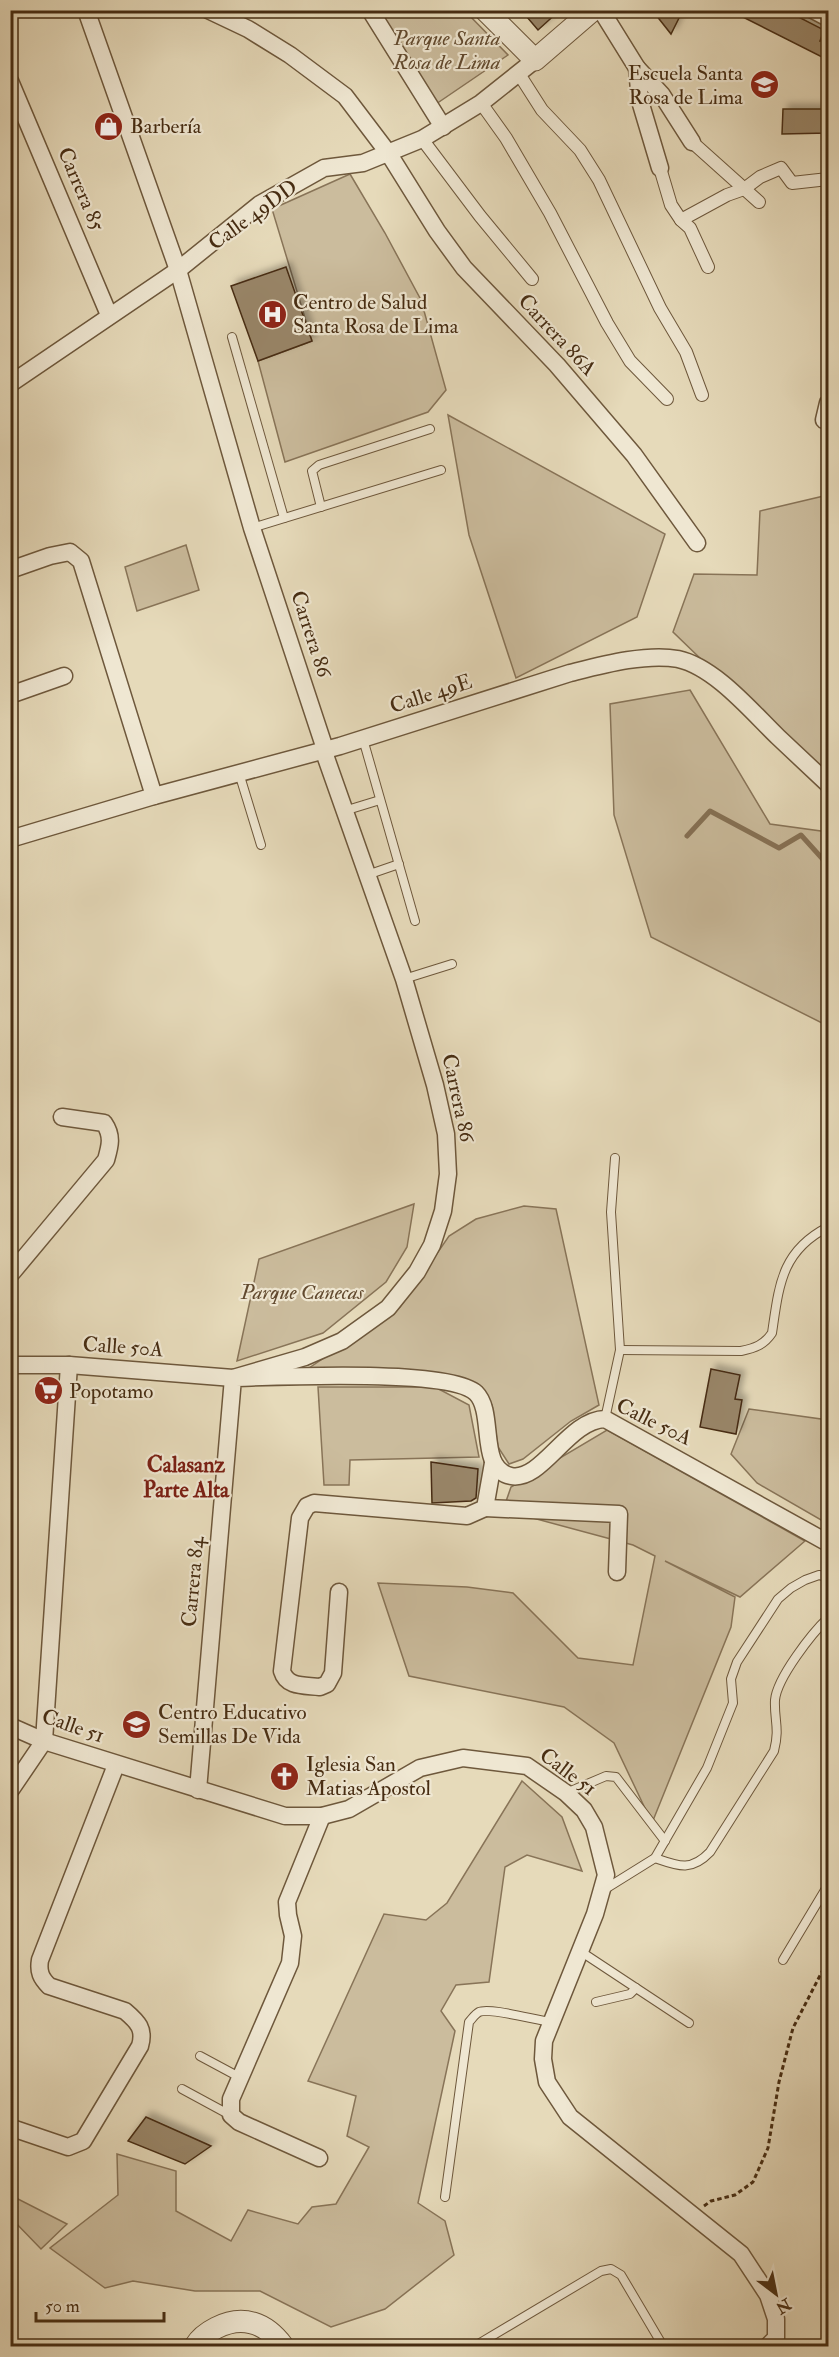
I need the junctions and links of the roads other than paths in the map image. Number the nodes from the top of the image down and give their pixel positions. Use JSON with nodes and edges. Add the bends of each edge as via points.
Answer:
{"nodes":[{"id":1,"x":86,"y":10,"type":"edge"},
{"id":2,"x":208,"y":10,"type":"edge"},
{"id":3,"x":370,"y":10,"type":"edge"},
{"id":4,"x":485,"y":10,"type":"edge"},
{"id":5,"x":593,"y":10,"type":"edge"},
{"id":6,"x":602,"y":10,"type":"edge"},
{"id":7,"x":813,"y":10,"type":"edge"},
{"id":8,"x":828,"y":18,"type":"edge"},
{"id":9,"x":535,"y":60,"type":"junction"},
{"id":10,"x":637,"y":68,"type":"junction"},
{"id":11,"x":519,"y":74,"type":"junction"},
{"id":12,"x":10,"y":81,"type":"edge"},
{"id":13,"x":481,"y":103,"type":"junction"},
{"id":14,"x":443,"y":128,"type":"junction"},
{"id":15,"x":422,"y":139,"type":"junction"},
{"id":16,"x":692,"y":142,"type":"joint"},
{"id":17,"x":389,"y":154,"type":"junction"},
{"id":18,"x":660,"y":168,"type":"joint"},
{"id":19,"x":828,"y":179,"type":"edge"},
{"id":20,"x":744,"y":189,"type":"junction"},
{"id":21,"x":759,"y":202,"type":"dead end"},
{"id":22,"x":681,"y":220,"type":"junction"},
{"id":23,"x":708,"y":267,"type":"dead end"},
{"id":24,"x":178,"y":270,"type":"junction"},
{"id":25,"x":532,"y":279,"type":"dead end"},
{"id":26,"x":109,"y":315,"type":"junction"},
{"id":27,"x":232,"y":337,"type":"dead end"},
{"id":28,"x":10,"y":384,"type":"edge"},
{"id":29,"x":702,"y":395,"type":"dead end"},
{"id":30,"x":667,"y":399,"type":"dead end"},
{"id":31,"x":828,"y":403,"type":"edge"},
{"id":32,"x":824,"y":420,"type":"dead end"},
{"id":33,"x":430,"y":429,"type":"dead end"},
{"id":34,"x":441,"y":470,"type":"dead end"},
{"id":35,"x":321,"y":507,"type":"junction"},
{"id":36,"x":284,"y":518,"type":"junction"},
{"id":37,"x":252,"y":528,"type":"junction"},
{"id":38,"x":697,"y":543,"type":"dead end"},
{"id":39,"x":10,"y":570,"type":"edge"},
{"id":40,"x":64,"y":676,"type":"dead end"},
{"id":41,"x":10,"y":695,"type":"edge"},
{"id":42,"x":363,"y":739,"type":"junction"},
{"id":43,"x":325,"y":749,"type":"junction"},
{"id":44,"x":239,"y":772,"type":"junction"},
{"id":45,"x":828,"y":784,"type":"edge"},
{"id":46,"x":154,"y":796,"type":"junction"},
{"id":47,"x":380,"y":800,"type":"junction"},
{"id":48,"x":344,"y":811,"type":"junction"},
{"id":49,"x":10,"y":839,"type":"edge"},
{"id":50,"x":261,"y":846,"type":"dead end"},
{"id":51,"x":399,"y":864,"type":"junction"},
{"id":52,"x":367,"y":875,"type":"junction"},
{"id":53,"x":415,"y":921,"type":"dead end"},
{"id":54,"x":452,"y":964,"type":"dead end"},
{"id":55,"x":404,"y":979,"type":"junction"},
{"id":56,"x":62,"y":1117,"type":"dead end"},
{"id":57,"x":615,"y":1158,"type":"dead end"},
{"id":58,"x":828,"y":1227,"type":"edge"},
{"id":59,"x":417,"y":1272,"type":"joint"},
{"id":60,"x":10,"y":1275,"type":"edge"},
{"id":61,"x":620,"y":1350,"type":"junction"},
{"id":62,"x":10,"y":1365,"type":"edge"},
{"id":63,"x":69,"y":1365,"type":"junction"},
{"id":64,"x":233,"y":1378,"type":"junction"},
{"id":65,"x":605,"y":1419,"type":"junction"},
{"id":66,"x":493,"y":1463,"type":"junction"},
{"id":67,"x":485,"y":1508,"type":"junction"},
{"id":68,"x":828,"y":1542,"type":"edge"},
{"id":69,"x":617,"y":1572,"type":"dead end"},
{"id":70,"x":828,"y":1577,"type":"edge"},
{"id":71,"x":339,"y":1592,"type":"dead end"},
{"id":72,"x":828,"y":1618,"type":"edge"},
{"id":73,"x":10,"y":1726,"type":"edge"},
{"id":74,"x":44,"y":1741,"type":"junction"},
{"id":75,"x":116,"y":1765,"type":"junction"},
{"id":76,"x":198,"y":1790,"type":"junction"},
{"id":77,"x":10,"y":1791,"type":"edge"},
{"id":78,"x":566,"y":1793,"type":"junction"},
{"id":79,"x":322,"y":1816,"type":"junction"},
{"id":80,"x":665,"y":1841,"type":"junction"},
{"id":81,"x":655,"y":1858,"type":"junction"},
{"id":82,"x":828,"y":1885,"type":"edge"},
{"id":83,"x":602,"y":1891,"type":"junction"},
{"id":84,"x":580,"y":1951,"type":"junction"},
{"id":85,"x":783,"y":1960,"type":"dead end"},
{"id":86,"x":636,"y":1988,"type":"junction"},
{"id":87,"x":596,"y":2002,"type":"dead end"},
{"id":88,"x":551,"y":2022,"type":"junction"},
{"id":89,"x":689,"y":2023,"type":"dead end"},
{"id":90,"x":200,"y":2056,"type":"dead end"},
{"id":91,"x":241,"y":2078,"type":"junction"},
{"id":92,"x":182,"y":2089,"type":"dead end"},
{"id":93,"x":231,"y":2115,"type":"junction"},
{"id":94,"x":15,"y":2129,"type":"dead end"},
{"id":95,"x":319,"y":2158,"type":"dead end"},
{"id":96,"x":445,"y":2197,"type":"dead end"},
{"id":97,"x":195,"y":2346,"type":"edge"},
{"id":98,"x":283,"y":2346,"type":"edge"},
{"id":99,"x":475,"y":2346,"type":"edge"},
{"id":100,"x":663,"y":2346,"type":"edge"},
{"id":101,"x":768,"y":2346,"type":"edge"}],
"edges":[{"from":1,"to":24,"type":"street","name":"Carrera 86"},
{"from":2,"to":17,"type":"street","name":"Carrera 86A","via":[[248,29],[328,82],[345,96]]},
{"from":3,"to":14,"type":"street"},
{"from":4,"to":9,"type":"street"},
{"from":5,"to":9,"type":"street","name":"Calle 49DD"},
{"from":6,"to":10,"type":"street"},
{"from":7,"to":8,"type":"street"},
{"from":9,"to":11,"type":"street","name":"Calle 49DD"},
{"from":10,"to":16,"type":"street","via":[[662,94]]},
{"from":10,"to":18,"type":"street","via":[[640,101]]},
{"from":11,"to":13,"type":"street","name":"Calle 49DD"},
{"from":11,"to":29,"type":"street","via":[[542,110],[580,150],[599,180],[660,308],[686,352]]},
{"from":12,"to":26,"type":"street","name":"Carrera 85"},
{"from":13,"to":14,"type":"street","name":"Calle 49DD"},
{"from":13,"to":30,"type":"street","via":[[545,204],[630,361]]},
{"from":14,"to":15,"type":"street","name":"Calle 49DD"},
{"from":15,"to":17,"type":"street","name":"Calle 49DD"},
{"from":15,"to":25,"type":"street"},
{"from":16,"to":20,"type":"street"},
{"from":17,"to":24,"type":"street","name":"Calle 49DD","via":[[363,163],[324,168],[296,182],[261,204]]},
{"from":17,"to":38,"type":"street","name":"Carrera 86A","via":[[464,268],[634,455]]},
{"from":18,"to":22,"type":"street","via":[[670,205]]},
{"from":19,"to":20,"type":"street","via":[[792,183],[781,168]]},
{"from":20,"to":21,"type":"street"},
{"from":20,"to":22,"type":"street"},
{"from":22,"to":23,"type":"street","via":[[690,228]]},
{"from":24,"to":26,"type":"street","name":"Calle 49DD"},
{"from":24,"to":37,"type":"street","name":"Carrera 86"},
{"from":26,"to":28,"type":"street","name":"Calle 49DD"},
{"from":27,"to":36,"type":"lane"},
{"from":31,"to":32,"type":"street"},
{"from":33,"to":35,"type":"lane","via":[[319,465],[312,471]]},
{"from":34,"to":35,"type":"lane"},
{"from":35,"to":36,"type":"lane"},
{"from":36,"to":37,"type":"lane"},
{"from":37,"to":43,"type":"street","name":"Carrera 86"},
{"from":39,"to":46,"type":"street","via":[[70,552],[81,561]]},
{"from":40,"to":41,"type":"street"},
{"from":42,"to":43,"type":"street","name":"Calle 49E"},
{"from":42,"to":45,"type":"street","name":"Calle 49E","via":[[570,673],[608,664],[679,659],[708,673],[736,696]]},
{"from":42,"to":47,"type":"lane"},
{"from":43,"to":44,"type":"street","name":"Calle 49E"},
{"from":43,"to":48,"type":"street","name":"Carrera 86"},
{"from":44,"to":46,"type":"street","name":"Calle 49E"},
{"from":44,"to":50,"type":"lane"},
{"from":46,"to":49,"type":"street","name":"Calle 49E"},
{"from":47,"to":48,"type":"lane"},
{"from":47,"to":51,"type":"lane"},
{"from":48,"to":52,"type":"street","name":"Carrera 86"},
{"from":51,"to":52,"type":"lane"},
{"from":51,"to":53,"type":"lane"},
{"from":52,"to":55,"type":"street","name":"Carrera 86"},
{"from":54,"to":55,"type":"lane"},
{"from":55,"to":59,"type":"street","name":"Carrera 86","via":[[435,1084],[448,1164],[443,1211],[432,1245]]},
{"from":56,"to":60,"type":"street","via":[[104,1123],[110,1131],[111,1145],[106,1160]]},
{"from":57,"to":61,"type":"lane","via":[[611,1212]]},
{"from":58,"to":61,"type":"lane","via":[[800,1245],[792,1256],[771,1333],[757,1347],[741,1351]]},
{"from":59,"to":64,"type":"street","name":"Calle 50A","via":[[388,1308],[342,1341],[305,1357]]},
{"from":61,"to":65,"type":"lane"},
{"from":62,"to":63,"type":"street","name":"Calle 50A"},
{"from":63,"to":64,"type":"street","name":"Calle 50A"},
{"from":63,"to":74,"type":"street"},
{"from":64,"to":66,"type":"street","name":"Calle 50A","via":[[389,1376],[463,1385],[477,1394],[484,1408]]},
{"from":64,"to":76,"type":"street","name":"Carrera 84"},
{"from":65,"to":66,"type":"street","name":"Calle 50A","via":[[581,1426],[524,1474],[505,1474]]},
{"from":65,"to":68,"type":"street","name":"Calle 50A"},
{"from":66,"to":67,"type":"street"},
{"from":67,"to":69,"type":"street","via":[[619,1515]]},
{"from":67,"to":71,"type":"street","via":[[467,1516],[314,1503],[307,1506],[300,1518],[282,1671],[291,1683],[320,1687],[330,1679]]},
{"from":70,"to":80,"type":"lane","via":[[819,1575],[791,1588],[778,1599],[745,1647],[731,1678],[733,1703],[707,1768]]},
{"from":72,"to":81,"type":"lane","via":[[782,1677],[776,1692],[778,1734],[774,1751],[710,1852],[688,1866]]},
{"from":73,"to":74,"type":"street","name":"Calle 51"},
{"from":74,"to":75,"type":"street","name":"Calle 51"},
{"from":74,"to":77,"type":"street"},
{"from":75,"to":76,"type":"street","name":"Calle 51"},
{"from":75,"to":94,"type":"street","via":[[38,1970],[50,1986],[125,2011],[140,2027],[140,2046],[83,2141],[68,2146]]},
{"from":76,"to":79,"type":"street","name":"Calle 51","via":[[285,1816]]},
{"from":78,"to":79,"type":"street","name":"Calle 51","via":[[527,1766],[463,1758],[420,1768],[349,1809]]},
{"from":78,"to":80,"type":"lane","via":[[606,1776],[616,1777]]},
{"from":78,"to":83,"type":"street","name":"Calle 51","via":[[584,1810],[594,1827],[606,1875]]},
{"from":79,"to":91,"type":"street","via":[[287,1902],[293,1936],[290,1963]]},
{"from":80,"to":81,"type":"lane"},
{"from":81,"to":83,"type":"lane"},
{"from":82,"to":85,"type":"lane"},
{"from":83,"to":84,"type":"street","name":"Calle 51"},
{"from":84,"to":86,"type":"lane"},
{"from":84,"to":88,"type":"street","name":"Calle 51"},
{"from":86,"to":87,"type":"lane","via":[[630,1994]]},
{"from":86,"to":89,"type":"lane"},
{"from":88,"to":96,"type":"lane","via":[[489,2010],[477,2013],[469,2022]]},
{"from":88,"to":101,"type":"street","name":"Calle 51","via":[[544,2041],[544,2070],[547,2082],[570,2117],[741,2254],[768,2295],[776,2319],[776,2338]]},
{"from":90,"to":91,"type":"lane"},
{"from":91,"to":93,"type":"street","via":[[231,2099]]},
{"from":92,"to":93,"type":"lane"},
{"from":93,"to":95,"type":"street"},
{"from":97,"to":98,"type":"street","via":[[209,2332],[240,2320],[261,2325]]},
{"from":99,"to":100,"type":"lane","via":[[601,2271],[611,2269],[621,2275]]}]}
